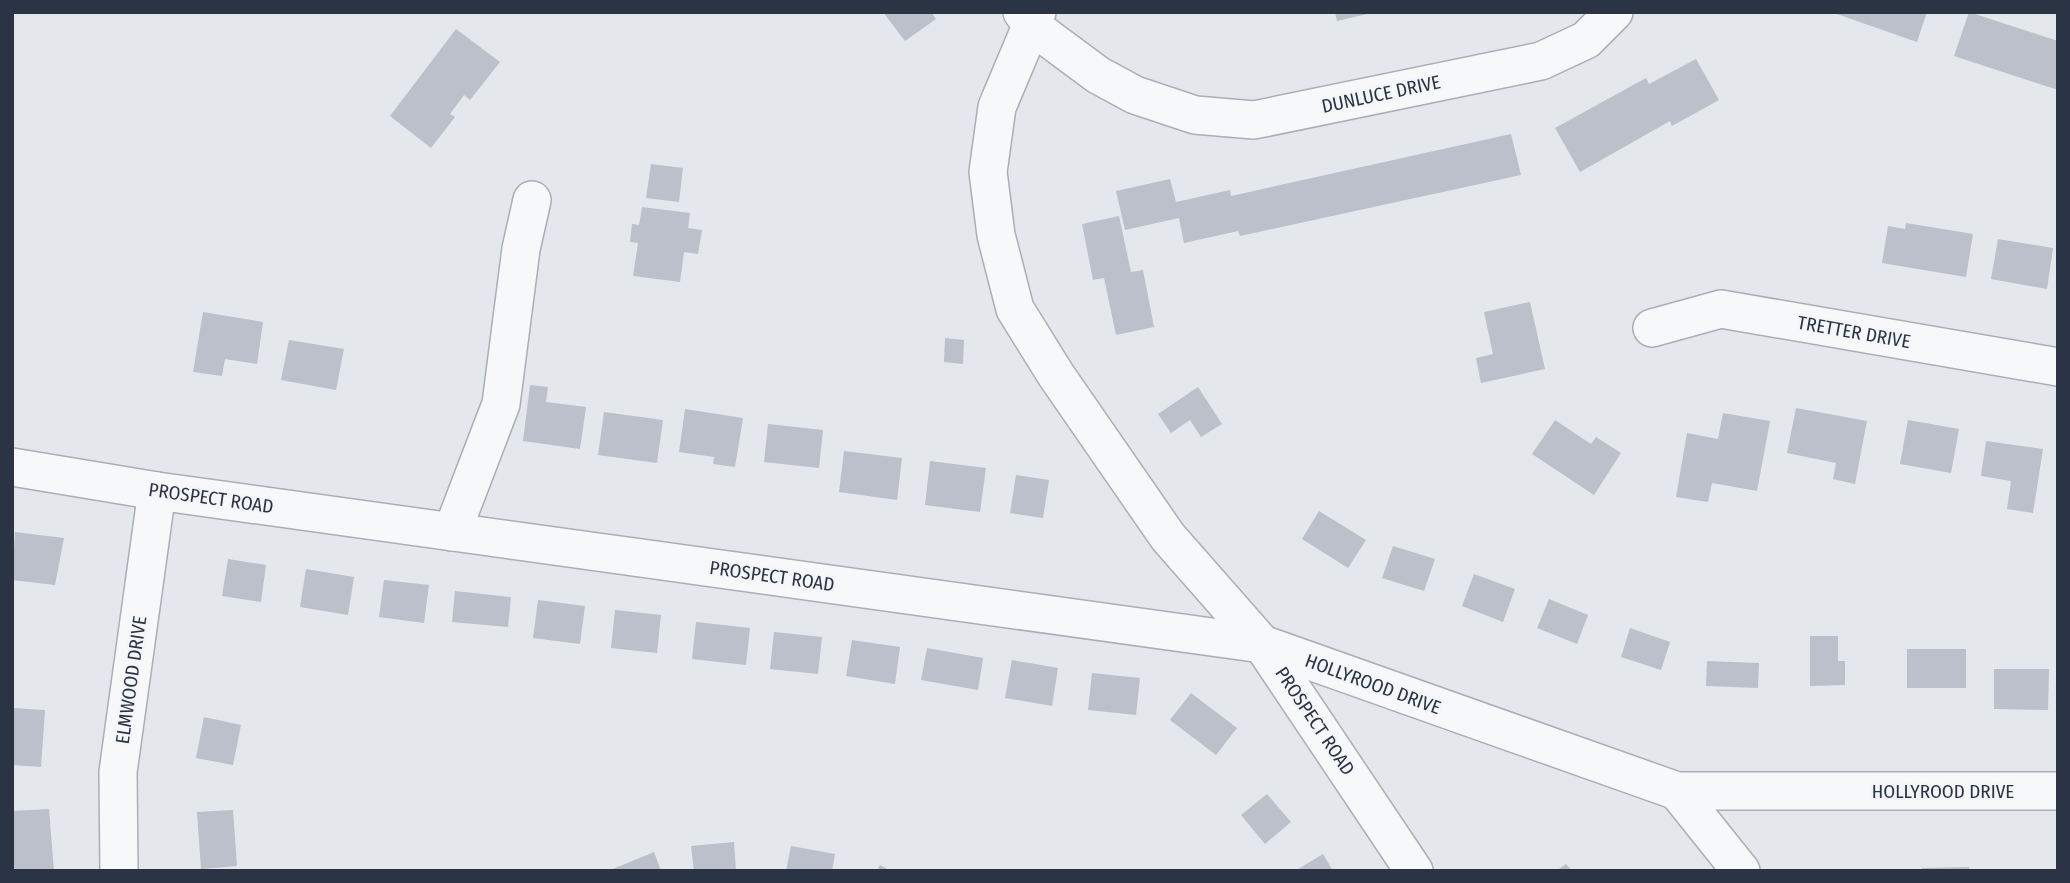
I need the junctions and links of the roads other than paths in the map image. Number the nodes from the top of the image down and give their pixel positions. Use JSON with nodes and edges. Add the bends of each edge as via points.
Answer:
{"nodes":[{"id":1,"x":1614,"y":12,"type":"edge"},
{"id":2,"x":1030,"y":17,"type":"edge"},
{"id":3,"x":532,"y":200,"type":"dead end"},
{"id":4,"x":1652,"y":328,"type":"dead end"},
{"id":5,"x":2058,"y":367,"type":"edge"},
{"id":6,"x":12,"y":467,"type":"edge"},
{"id":7,"x":157,"y":491,"type":"junction"},
{"id":8,"x":452,"y":532,"type":"junction"},
{"id":9,"x":1262,"y":644,"type":"junction"},
{"id":10,"x":1677,"y":791,"type":"junction"},
{"id":11,"x":2058,"y":791,"type":"edge"},
{"id":12,"x":119,"y":871,"type":"edge"},
{"id":13,"x":1414,"y":871,"type":"edge"},
{"id":14,"x":1741,"y":871,"type":"edge"}],
"edges":[{"from":1,"to":2,"type":"street","name":"DUNLUCE DRIVE","via":[[1586,40],[1541,61],[1254,120],[1195,115],[1135,95],[1098,75]]},
{"from":2,"to":9,"type":"street","name":"HOLLYROOD DRIVE","via":[[997,107],[988,172],[996,235],[1015,309],[1168,537]]},
{"from":3,"to":8,"type":"street","via":[[521,249],[501,404]]},
{"from":4,"to":5,"type":"street","name":"TRETTER DRIVE","via":[[1721,309]]},
{"from":6,"to":7,"type":"street","name":"PROSPECT ROAD"},
{"from":7,"to":8,"type":"street","name":"PROSPECT ROAD"},
{"from":7,"to":12,"type":"street","name":"ELMWOOD DRIVE","via":[[118,772]]},
{"from":8,"to":9,"type":"street","name":"PROSPECT ROAD"},
{"from":9,"to":10,"type":"street","name":"HOLLYROOD DRIVE"},
{"from":9,"to":13,"type":"street","name":"PROSPECT ROAD"},
{"from":10,"to":11,"type":"street","name":"HOLLYROOD DRIVE"},
{"from":10,"to":14,"type":"street"}]}
